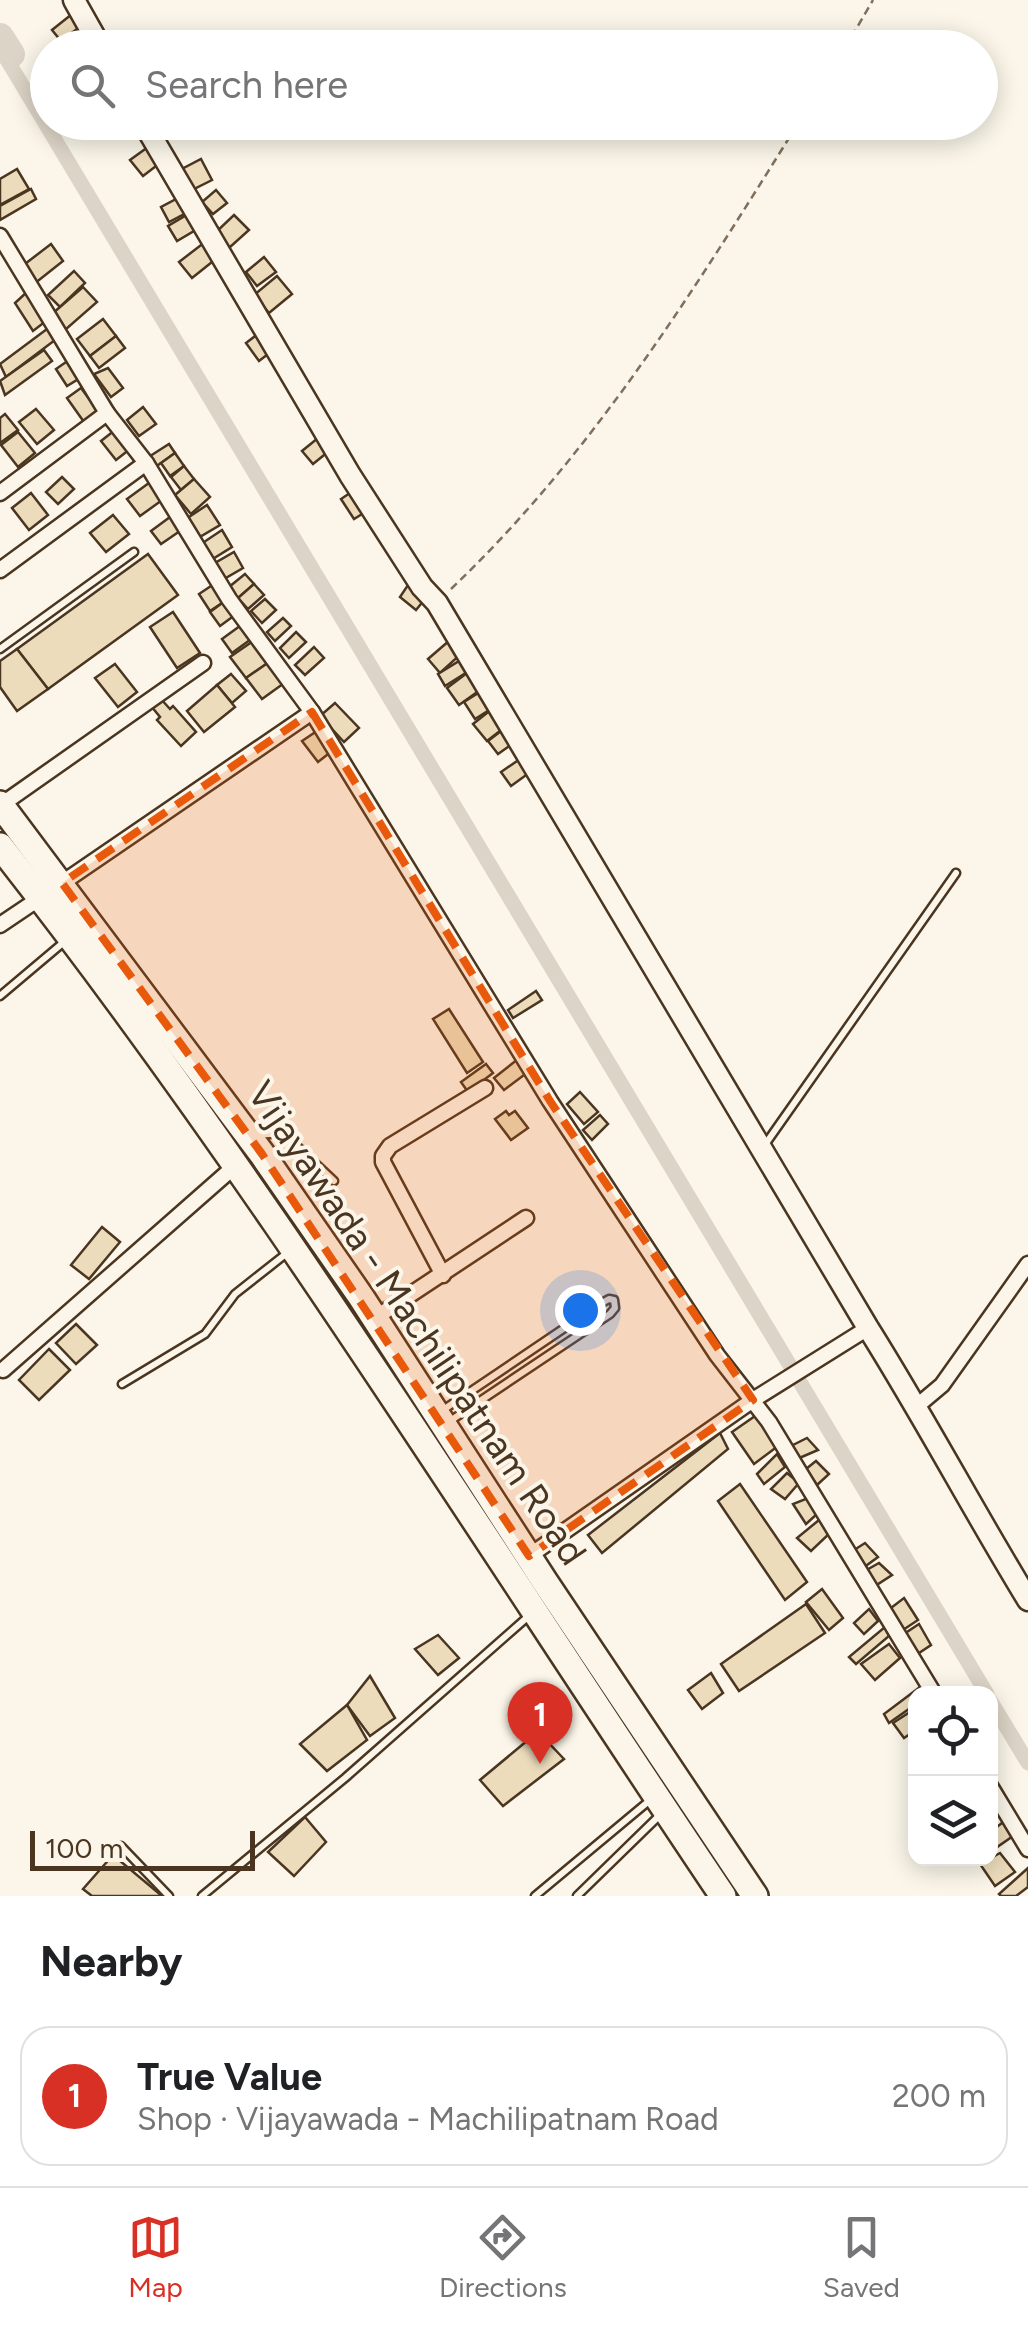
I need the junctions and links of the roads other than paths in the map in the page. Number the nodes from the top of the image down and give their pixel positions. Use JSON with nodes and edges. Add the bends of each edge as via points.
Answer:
{"nodes":[{"id":1,"x":74,"y":0,"type":"edge"},
{"id":2,"x":90,"y":30,"type":"edge"},
{"id":3,"x":155,"y":140,"type":"edge"},
{"id":4,"x":0,"y":236,"type":"edge"},
{"id":5,"x":107,"y":414,"type":"junction"},
{"id":6,"x":146,"y":463,"type":"junction"},
{"id":7,"x":0,"y":493,"type":"edge"},
{"id":8,"x":134,"y":552,"type":"dead end"},
{"id":9,"x":0,"y":570,"type":"edge"},
{"id":10,"x":0,"y":649,"type":"edge"},
{"id":11,"x":203,"y":663,"type":"dead end"},
{"id":12,"x":312,"y":712,"type":"junction"},
{"id":13,"x":0,"y":804,"type":"edge"},
{"id":14,"x":0,"y":846,"type":"edge"},
{"id":15,"x":956,"y":873,"type":"dead end"},
{"id":16,"x":62,"y":883,"type":"junction"},
{"id":17,"x":40,"y":898,"type":"junction"},
{"id":18,"x":0,"y":925,"type":"edge"},
{"id":19,"x":69,"y":937,"type":"junction"},
{"id":20,"x":0,"y":996,"type":"edge"},
{"id":21,"x":484,"y":1088,"type":"dead end"},
{"id":22,"x":249,"y":1136,"type":"junction"},
{"id":23,"x":762,"y":1149,"type":"junction"},
{"id":24,"x":235,"y":1166,"type":"junction"},
{"id":25,"x":334,"y":1181,"type":"dead end"},
{"id":26,"x":526,"y":1218,"type":"dead end"},
{"id":27,"x":292,"y":1248,"type":"junction"},
{"id":28,"x":1028,"y":1264,"type":"edge"},
{"id":29,"x":443,"y":1275,"type":"junction"},
{"id":30,"x":375,"y":1318,"type":"junction"},
{"id":31,"x":860,"y":1333,"type":"junction"},
{"id":32,"x":4,"y":1370,"type":"dead end"},
{"id":33,"x":122,"y":1384,"type":"dead end"},
{"id":34,"x":756,"y":1399,"type":"junction"},
{"id":35,"x":918,"y":1406,"type":"junction"},
{"id":36,"x":441,"y":1419,"type":"junction"},
{"id":37,"x":529,"y":1556,"type":"junction"},
{"id":38,"x":1028,"y":1600,"type":"edge"},
{"id":39,"x":534,"y":1611,"type":"junction"},
{"id":40,"x":929,"y":1686,"type":"edge"},
{"id":41,"x":998,"y":1799,"type":"edge"},
{"id":42,"x":660,"y":1803,"type":"junction"},
{"id":43,"x":121,"y":1846,"type":"dead end"},
{"id":44,"x":1028,"y":1849,"type":"edge"},
{"id":45,"x":169,"y":1896,"type":"edge"},
{"id":46,"x":202,"y":1896,"type":"edge"},
{"id":47,"x":535,"y":1896,"type":"edge"},
{"id":48,"x":577,"y":1896,"type":"edge"},
{"id":49,"x":723,"y":1896,"type":"edge"},
{"id":50,"x":755,"y":1896,"type":"edge"}],
"edges":[{"from":1,"to":2,"type":"street"},
{"from":3,"to":23,"type":"street","via":[[350,475],[437,603]]},
{"from":4,"to":5,"type":"street"},
{"from":5,"to":6,"type":"street"},
{"from":5,"to":7,"type":"street"},
{"from":6,"to":9,"type":"street"},
{"from":6,"to":12,"type":"street","via":[[229,599]]},
{"from":8,"to":10,"type":"lane"},
{"from":11,"to":13,"type":"street"},
{"from":12,"to":16,"type":"street"},
{"from":12,"to":34,"type":"street","via":[[550,1102],[706,1338]]},
{"from":13,"to":16,"type":"highway","name":"Vijayawada - Machilipatnam Road"},
{"from":14,"to":17,"type":"highway","name":"Vijayawada - Machilipatnam Road"},
{"from":15,"to":23,"type":"lane"},
{"from":16,"to":22,"type":"highway","name":"Vijayawada - Machilipatnam Road"},
{"from":17,"to":18,"type":"street"},
{"from":17,"to":19,"type":"highway","name":"Vijayawada - Machilipatnam Road"},
{"from":19,"to":20,"type":"lane"},
{"from":19,"to":24,"type":"highway","name":"Vijayawada - Machilipatnam Road"},
{"from":21,"to":29,"type":"street","via":[[383,1156]]},
{"from":22,"to":25,"type":"lane","via":[[283,1133]]},
{"from":22,"to":30,"type":"highway","name":"Vijayawada - Machilipatnam Road"},
{"from":23,"to":31,"type":"street"},
{"from":24,"to":27,"type":"highway","name":"Vijayawada - Machilipatnam Road"},
{"from":24,"to":32,"type":"street"},
{"from":26,"to":29,"type":"street"},
{"from":27,"to":33,"type":"lane","via":[[235,1294],[205,1334]]},
{"from":27,"to":39,"type":"highway","name":"Vijayawada - Machilipatnam Road"},
{"from":28,"to":35,"type":"street","via":[[942,1385]]},
{"from":29,"to":30,"type":"street"},
{"from":30,"to":36,"type":"highway","name":"Vijayawada - Machilipatnam Road"},
{"from":31,"to":34,"type":"street"},
{"from":31,"to":35,"type":"street"},
{"from":34,"to":37,"type":"street"},
{"from":34,"to":40,"type":"street"},
{"from":35,"to":38,"type":"street"},
{"from":36,"to":36,"type":"lane","via":[[600,1304],[614,1300],[613,1312]]},
{"from":36,"to":37,"type":"highway","name":"Vijayawada - Machilipatnam Road"},
{"from":37,"to":50,"type":"highway","name":"Vijayawada - Machilipatnam Road"},
{"from":39,"to":42,"type":"highway","name":"Vijayawada - Machilipatnam Road"},
{"from":39,"to":46,"type":"lane"},
{"from":41,"to":44,"type":"street"},
{"from":42,"to":47,"type":"lane"},
{"from":42,"to":48,"type":"lane"},
{"from":42,"to":49,"type":"highway","name":"Vijayawada - Machilipatnam Road"},
{"from":43,"to":45,"type":"lane"}]}
